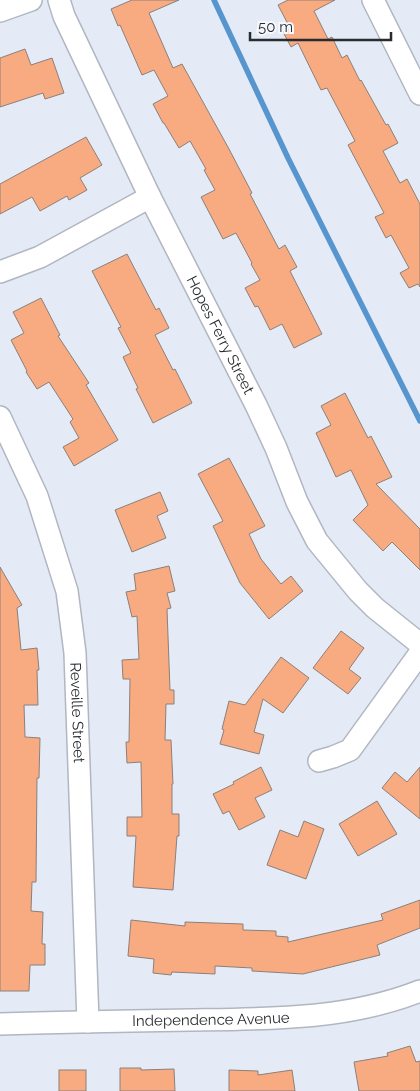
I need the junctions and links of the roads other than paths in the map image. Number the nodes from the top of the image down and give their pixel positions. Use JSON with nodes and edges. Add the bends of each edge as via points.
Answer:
{"nodes":[{"id":1,"x":32,"y":0,"type":"edge"},
{"id":2,"x":59,"y":0,"type":"edge"},
{"id":3,"x":373,"y":0,"type":"edge"},
{"id":4,"x":0,"y":11,"type":"edge"},
{"id":5,"x":420,"y":94,"type":"edge"},
{"id":6,"x":150,"y":197,"type":"junction"},
{"id":7,"x":0,"y":272,"type":"edge"},
{"id":8,"x":0,"y":417,"type":"edge"},
{"id":9,"x":420,"y":644,"type":"edge"},
{"id":10,"x":420,"y":653,"type":"edge"},
{"id":11,"x":319,"y":760,"type":"dead end"},
{"id":12,"x":420,"y":992,"type":"edge"},
{"id":13,"x":88,"y":1022,"type":"junction"},
{"id":14,"x":0,"y":1024,"type":"edge"}],
"edges":[{"from":1,"to":4,"type":"street"},
{"from":2,"to":6,"type":"street","name":"Hopes Ferry Street"},
{"from":3,"to":5,"type":"street"},
{"from":6,"to":7,"type":"street","via":[[40,256]]},
{"from":6,"to":9,"type":"street","name":"Hopes Ferry Street","via":[[256,405],[317,541],[375,608]]},
{"from":8,"to":13,"type":"street","name":"Reveille Street","via":[[37,496],[67,591],[76,653]]},
{"from":10,"to":11,"type":"street","via":[[350,750]]},
{"from":12,"to":13,"type":"street","name":"Independence Avenue","via":[[366,1008],[318,1016]]},
{"from":13,"to":14,"type":"street","name":"Independence Avenue"}]}
